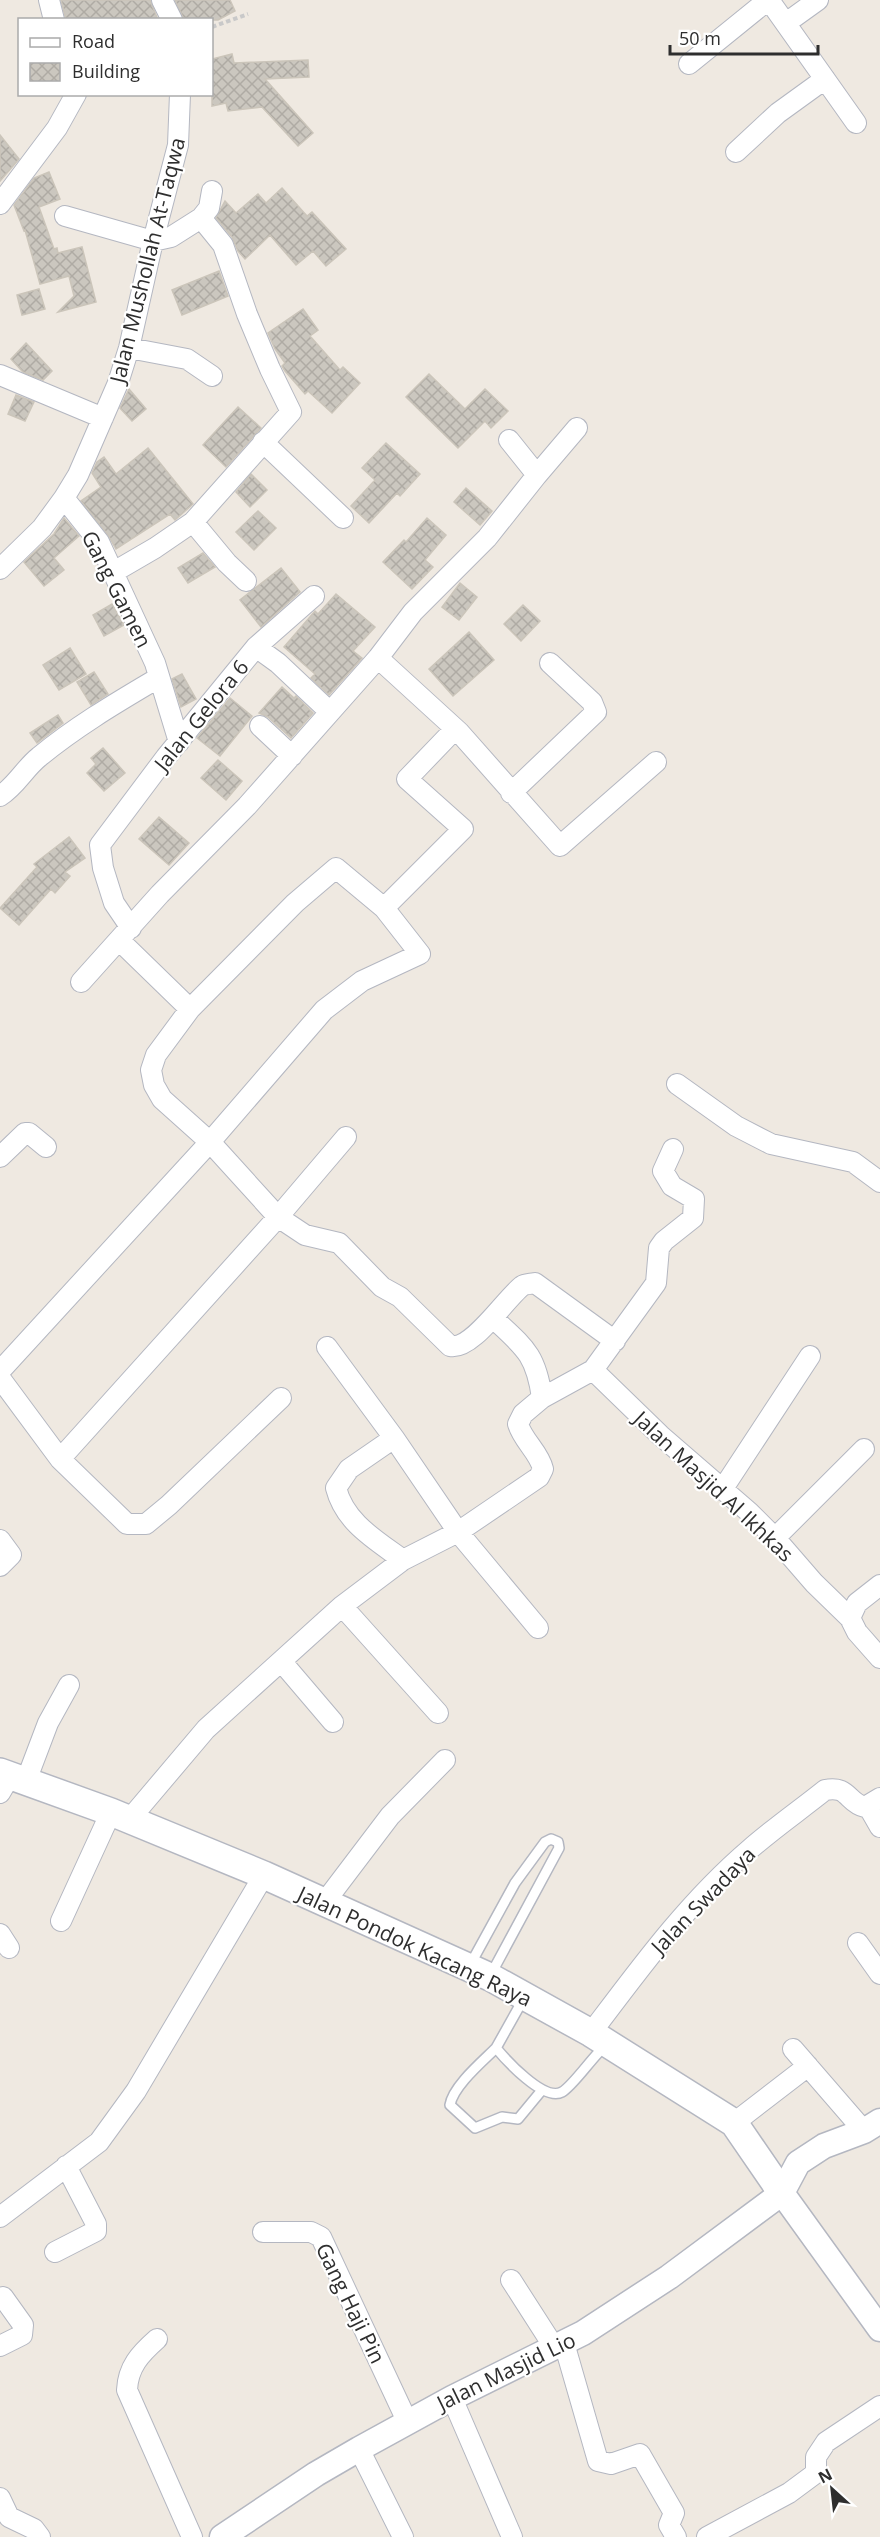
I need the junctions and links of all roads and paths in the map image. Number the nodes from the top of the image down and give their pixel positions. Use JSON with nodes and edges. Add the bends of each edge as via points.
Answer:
{"nodes":[{"id":1,"x":49,"y":0,"type":"edge"},
{"id":2,"x":162,"y":0,"type":"edge"},
{"id":3,"x":768,"y":0,"type":"edge"},
{"id":4,"x":818,"y":0,"type":"edge"},
{"id":5,"x":248,"y":14,"type":"dead end"},
{"id":6,"x":54,"y":18,"type":"edge"},
{"id":7,"x":171,"y":18,"type":"edge"},
{"id":8,"x":786,"y":23,"type":"junction"},
{"id":9,"x":213,"y":27,"type":"edge"},
{"id":10,"x":689,"y":64,"type":"dead end"},
{"id":11,"x":825,"y":79,"type":"junction"},
{"id":12,"x":75,"y":96,"type":"edge"},
{"id":13,"x":180,"y":96,"type":"edge"},
{"id":14,"x":856,"y":123,"type":"dead end"},
{"id":15,"x":736,"y":152,"type":"dead end"},
{"id":16,"x":212,"y":191,"type":"dead end"},
{"id":17,"x":0,"y":204,"type":"edge"},
{"id":18,"x":65,"y":216,"type":"dead end"},
{"id":19,"x":201,"y":218,"type":"junction"},
{"id":20,"x":153,"y":241,"type":"junction"},
{"id":21,"x":129,"y":348,"type":"junction"},
{"id":22,"x":0,"y":375,"type":"edge"},
{"id":23,"x":212,"y":376,"type":"dead end"},
{"id":24,"x":103,"y":418,"type":"junction"},
{"id":25,"x":577,"y":428,"type":"dead end"},
{"id":26,"x":509,"y":440,"type":"dead end"},
{"id":27,"x":263,"y":442,"type":"junction"},
{"id":28,"x":537,"y":475,"type":"junction"},
{"id":29,"x":64,"y":498,"type":"junction"},
{"id":30,"x":343,"y":518,"type":"dead end"},
{"id":31,"x":193,"y":522,"type":"junction"},
{"id":32,"x":0,"y":570,"type":"edge"},
{"id":33,"x":112,"y":573,"type":"junction"},
{"id":34,"x":246,"y":581,"type":"dead end"},
{"id":35,"x":314,"y":596,"type":"dead end"},
{"id":36,"x":256,"y":647,"type":"junction"},
{"id":37,"x":378,"y":658,"type":"junction"},
{"id":38,"x":550,"y":663,"type":"dead end"},
{"id":39,"x":160,"y":684,"type":"junction"},
{"id":40,"x":330,"y":712,"type":"junction"},
{"id":41,"x":260,"y":726,"type":"dead end"},
{"id":42,"x":455,"y":729,"type":"junction"},
{"id":43,"x":179,"y":742,"type":"junction"},
{"id":44,"x":292,"y":756,"type":"junction"},
{"id":45,"x":656,"y":762,"type":"dead end"},
{"id":46,"x":511,"y":792,"type":"junction"},
{"id":47,"x":0,"y":796,"type":"edge"},
{"id":48,"x":384,"y":908,"type":"junction"},
{"id":49,"x":126,"y":934,"type":"junction"},
{"id":50,"x":81,"y":981,"type":"dead end"},
{"id":51,"x":190,"y":1009,"type":"junction"},
{"id":52,"x":677,"y":1084,"type":"dead end"},
{"id":53,"x":346,"y":1137,"type":"dead end"},
{"id":54,"x":210,"y":1142,"type":"junction"},
{"id":55,"x":46,"y":1147,"type":"dead end"},
{"id":56,"x":673,"y":1149,"type":"dead end"},
{"id":57,"x":0,"y":1156,"type":"edge"},
{"id":58,"x":880,"y":1182,"type":"edge"},
{"id":59,"x":278,"y":1217,"type":"junction"},
{"id":60,"x":493,"y":1318,"type":"junction"},
{"id":61,"x":615,"y":1341,"type":"junction"},
{"id":62,"x":327,"y":1347,"type":"dead end"},
{"id":63,"x":810,"y":1356,"type":"dead end"},
{"id":64,"x":593,"y":1370,"type":"junction"},
{"id":65,"x":0,"y":1371,"type":"edge"},
{"id":66,"x":0,"y":1378,"type":"edge"},
{"id":67,"x":281,"y":1398,"type":"dead end"},
{"id":68,"x":542,"y":1398,"type":"junction"},
{"id":69,"x":394,"y":1438,"type":"junction"},
{"id":70,"x":864,"y":1449,"type":"dead end"},
{"id":71,"x":60,"y":1459,"type":"junction"},
{"id":72,"x":722,"y":1490,"type":"junction"},
{"id":73,"x":458,"y":1532,"type":"junction"},
{"id":74,"x":775,"y":1539,"type":"junction"},
{"id":75,"x":0,"y":1540,"type":"edge"},
{"id":76,"x":403,"y":1560,"type":"junction"},
{"id":77,"x":0,"y":1566,"type":"edge"},
{"id":78,"x":880,"y":1585,"type":"edge"},
{"id":79,"x":342,"y":1606,"type":"junction"},
{"id":80,"x":850,"y":1618,"type":"junction"},
{"id":81,"x":538,"y":1628,"type":"dead end"},
{"id":82,"x":880,"y":1658,"type":"edge"},
{"id":83,"x":281,"y":1661,"type":"junction"},
{"id":84,"x":69,"y":1685,"type":"dead end"},
{"id":85,"x":438,"y":1713,"type":"dead end"},
{"id":86,"x":333,"y":1722,"type":"dead end"},
{"id":87,"x":445,"y":1760,"type":"dead end"},
{"id":88,"x":9,"y":1781,"type":"edge"},
{"id":89,"x":874,"y":1802,"type":"edge"},
{"id":90,"x":120,"y":1816,"type":"junction"},
{"id":91,"x":880,"y":1827,"type":"edge"},
{"id":92,"x":264,"y":1875,"type":"junction"},
{"id":93,"x":324,"y":1903,"type":"junction"},
{"id":94,"x":61,"y":1921,"type":"dead end"},
{"id":95,"x":858,"y":1942,"type":"dead end"},
{"id":96,"x":479,"y":1972,"type":"junction"},
{"id":97,"x":880,"y":1974,"type":"edge"},
{"id":98,"x":525,"y":1997,"type":"junction"},
{"id":99,"x":600,"y":2038,"type":"junction"},
{"id":100,"x":496,"y":2048,"type":"junction"},
{"id":101,"x":793,"y":2049,"type":"dead end"},
{"id":102,"x":808,"y":2066,"type":"junction"},
{"id":103,"x":542,"y":2090,"type":"junction"},
{"id":104,"x":734,"y":2122,"type":"junction"},
{"id":105,"x":872,"y":2126,"type":"edge"},
{"id":106,"x":66,"y":2166,"type":"junction"},
{"id":107,"x":782,"y":2193,"type":"junction"},
{"id":108,"x":0,"y":2217,"type":"edge"},
{"id":109,"x":263,"y":2232,"type":"dead end"},
{"id":110,"x":55,"y":2252,"type":"dead end"},
{"id":111,"x":511,"y":2280,"type":"dead end"},
{"id":112,"x":3,"y":2297,"type":"dead end"},
{"id":113,"x":880,"y":2330,"type":"edge"},
{"id":114,"x":157,"y":2339,"type":"dead end"},
{"id":115,"x":559,"y":2345,"type":"junction"},
{"id":116,"x":0,"y":2346,"type":"edge"},
{"id":117,"x":452,"y":2398,"type":"junction"},
{"id":118,"x":880,"y":2406,"type":"edge"},
{"id":119,"x":407,"y":2421,"type":"junction"},
{"id":120,"x":359,"y":2449,"type":"junction"},
{"id":121,"x":0,"y":2498,"type":"edge"},
{"id":122,"x":40,"y":2537,"type":"edge"},
{"id":123,"x":192,"y":2537,"type":"edge"},
{"id":124,"x":222,"y":2537,"type":"edge"},
{"id":125,"x":403,"y":2537,"type":"edge"},
{"id":126,"x":512,"y":2537,"type":"edge"},
{"id":127,"x":676,"y":2537,"type":"edge"},
{"id":128,"x":707,"y":2537,"type":"edge"}],
"edges":[{"from":1,"to":6,"type":"street"},
{"from":2,"to":7,"type":"street"},
{"from":3,"to":8,"type":"street"},
{"from":3,"to":10,"type":"street"},
{"from":4,"to":8,"type":"street"},
{"from":5,"to":9,"type":"path"},
{"from":8,"to":11,"type":"street"},
{"from":11,"to":14,"type":"street"},
{"from":11,"to":15,"type":"street","via":[[778,113]]},
{"from":12,"to":17,"type":"street","via":[[57,128]]},
{"from":13,"to":20,"type":"street","name":"Jalan Mushollah At-Taqwa","via":[[178,145]]},
{"from":16,"to":19,"type":"street","via":[[209,208]]},
{"from":18,"to":20,"type":"street"},
{"from":19,"to":20,"type":"street","via":[[171,237]]},
{"from":19,"to":27,"type":"street","via":[[223,245],[247,314],[290,406],[288,418]]},
{"from":20,"to":21,"type":"street","name":"Jalan Mushollah At-Taqwa"},
{"from":21,"to":23,"type":"street","via":[[187,359]]},
{"from":21,"to":24,"type":"street","name":"Jalan Mushollah At-Taqwa"},
{"from":22,"to":24,"type":"street"},
{"from":24,"to":29,"type":"street","name":"Jalan Mushollah At-Taqwa"},
{"from":25,"to":28,"type":"street"},
{"from":26,"to":28,"type":"street"},
{"from":27,"to":30,"type":"street"},
{"from":27,"to":31,"type":"street"},
{"from":28,"to":37,"type":"street","via":[[487,538],[413,612]]},
{"from":29,"to":32,"type":"street","name":"Jalan Mushollah At-Taqwa","via":[[42,528]]},
{"from":29,"to":33,"type":"street","name":"Gang Gamen","via":[[99,542]]},
{"from":31,"to":33,"type":"street"},
{"from":31,"to":34,"type":"street"},
{"from":33,"to":39,"type":"street","name":"Gang Gamen","via":[[155,663]]},
{"from":35,"to":36,"type":"street","name":"Jalan Gelora 6"},
{"from":36,"to":40,"type":"street"},
{"from":36,"to":43,"type":"street","name":"Jalan Gelora 6"},
{"from":37,"to":40,"type":"street"},
{"from":37,"to":42,"type":"street"},
{"from":38,"to":46,"type":"street","via":[[592,702],[596,712]]},
{"from":39,"to":43,"type":"street","name":"Gang Gamen"},
{"from":39,"to":47,"type":"street","via":[[153,681],[76,729],[37,758]]},
{"from":40,"to":44,"type":"street"},
{"from":41,"to":44,"type":"street"},
{"from":42,"to":46,"type":"street"},
{"from":42,"to":48,"type":"street","via":[[406,779],[464,829]]},
{"from":43,"to":49,"type":"street","name":"Jalan Gelora 6","via":[[100,845],[103,868]]},
{"from":44,"to":49,"type":"street"},
{"from":45,"to":46,"type":"street","via":[[560,846]]},
{"from":48,"to":51,"type":"street","via":[[336,868],[295,903]]},
{"from":48,"to":54,"type":"street","via":[[420,954],[362,981],[324,1010]]},
{"from":49,"to":50,"type":"street"},
{"from":49,"to":51,"type":"street"},
{"from":51,"to":54,"type":"street","via":[[156,1055],[151,1070],[162,1098]]},
{"from":52,"to":58,"type":"street","via":[[736,1126],[771,1144],[853,1162]]},
{"from":53,"to":59,"type":"street"},
{"from":54,"to":59,"type":"street"},
{"from":54,"to":65,"type":"street"},
{"from":55,"to":57,"type":"street","via":[[24,1133]]},
{"from":56,"to":61,"type":"street","via":[[663,1171],[672,1186],[694,1199],[693,1218],[659,1248],[656,1283]]},
{"from":59,"to":60,"type":"street","via":[[305,1234],[339,1243],[382,1287],[400,1297],[450,1346],[461,1345]]},
{"from":59,"to":71,"type":"street"},
{"from":60,"to":61,"type":"street","via":[[523,1285],[535,1283]]},
{"from":60,"to":68,"type":"street","via":[[534,1362]]},
{"from":61,"to":64,"type":"street"},
{"from":62,"to":69,"type":"street"},
{"from":63,"to":72,"type":"street"},
{"from":64,"to":68,"type":"street"},
{"from":64,"to":72,"type":"street","name":"Jalan Masjid Al Ikhkas"},
{"from":66,"to":71,"type":"street"},
{"from":67,"to":71,"type":"street","via":[[146,1524],[127,1524]]},
{"from":68,"to":73,"type":"street","via":[[523,1414],[518,1424],[542,1462],[539,1477]]},
{"from":69,"to":73,"type":"street"},
{"from":69,"to":76,"type":"street","via":[[349,1469],[336,1488],[339,1501],[356,1525]]},
{"from":70,"to":74,"type":"street"},
{"from":72,"to":74,"type":"street","name":"Jalan Masjid Al Ikhkas"},
{"from":73,"to":76,"type":"street"},
{"from":73,"to":81,"type":"street"},
{"from":74,"to":80,"type":"street","name":"Jalan Masjid Al Ikhkas"},
{"from":75,"to":77,"type":"street","via":[[10,1555]]},
{"from":76,"to":79,"type":"street"},
{"from":78,"to":80,"type":"street","via":[[857,1603]]},
{"from":79,"to":83,"type":"street"},
{"from":79,"to":85,"type":"street"},
{"from":80,"to":82,"type":"street","name":"Jalan Masjid Al Ikhkas"},
{"from":83,"to":86,"type":"street"},
{"from":83,"to":90,"type":"street","via":[[206,1729]]},
{"from":84,"to":88,"type":"street"},
{"from":87,"to":93,"type":"street","via":[[390,1816]]},
{"from":88,"to":90,"type":"main road","name":"Jalan Pondok Kacang Raya"},
{"from":89,"to":91,"type":"street"},
{"from":89,"to":99,"type":"street","name":"Jalan Swadaya","via":[[861,1807],[844,1791],[825,1790],[749,1850],[650,1955]]},
{"from":90,"to":92,"type":"main road","name":"Jalan Pondok Kacang Raya"},
{"from":90,"to":94,"type":"street"},
{"from":92,"to":93,"type":"main road","name":"Jalan Pondok Kacang Raya"},
{"from":92,"to":106,"type":"street","via":[[136,2091],[99,2142]]},
{"from":93,"to":96,"type":"main road","name":"Jalan Pondok Kacang Raya"},
{"from":95,"to":97,"type":"street"},
{"from":96,"to":96,"type":"lane","via":[[515,1882],[545,1842],[558,1842],[560,1848]]},
{"from":96,"to":98,"type":"main road","name":"Jalan Pondok Kacang Raya"},
{"from":98,"to":99,"type":"main road","name":"Jalan Pondok Kacang Raya"},
{"from":98,"to":100,"type":"lane"},
{"from":99,"to":103,"type":"lane","via":[[596,2053],[563,2092],[551,2094]]},
{"from":99,"to":104,"type":"main road","name":"Jalan Pondok Kacang Raya"},
{"from":100,"to":103,"type":"lane"},
{"from":100,"to":103,"type":"lane","via":[[470,2074],[450,2105],[476,2128],[502,2117],[518,2119]]},
{"from":101,"to":102,"type":"street"},
{"from":102,"to":104,"type":"street"},
{"from":102,"to":105,"type":"street"},
{"from":104,"to":107,"type":"main road","name":"Jalan Pondok Kacang Raya"},
{"from":105,"to":107,"type":"street","via":[[824,2146],[798,2163]]},
{"from":106,"to":108,"type":"street"},
{"from":106,"to":110,"type":"street","via":[[96,2231]]},
{"from":107,"to":113,"type":"street"},
{"from":107,"to":115,"type":"street","name":"Jalan Masjid Lio","via":[[669,2277]]},
{"from":109,"to":119,"type":"street","name":"Gang Haji Pin","via":[[311,2232],[321,2237]]},
{"from":111,"to":115,"type":"street"},
{"from":112,"to":116,"type":"street","via":[[23,2330],[22,2335]]},
{"from":114,"to":123,"type":"street","via":[[133,2365],[127,2390]]},
{"from":115,"to":117,"type":"street","name":"Jalan Masjid Lio"},
{"from":115,"to":127,"type":"street","via":[[598,2461],[611,2464],[640,2454],[674,2513],[669,2524]]},
{"from":117,"to":119,"type":"street","name":"Jalan Masjid Lio"},
{"from":117,"to":126,"type":"street"},
{"from":118,"to":128,"type":"street","via":[[826,2442],[816,2457],[816,2473],[789,2493]]},
{"from":119,"to":120,"type":"street","name":"Jalan Masjid Lio"},
{"from":120,"to":124,"type":"street","name":"Jalan Masjid Lio"},
{"from":120,"to":125,"type":"street"},
{"from":121,"to":122,"type":"street","via":[[9,2517],[34,2529]]}]}
